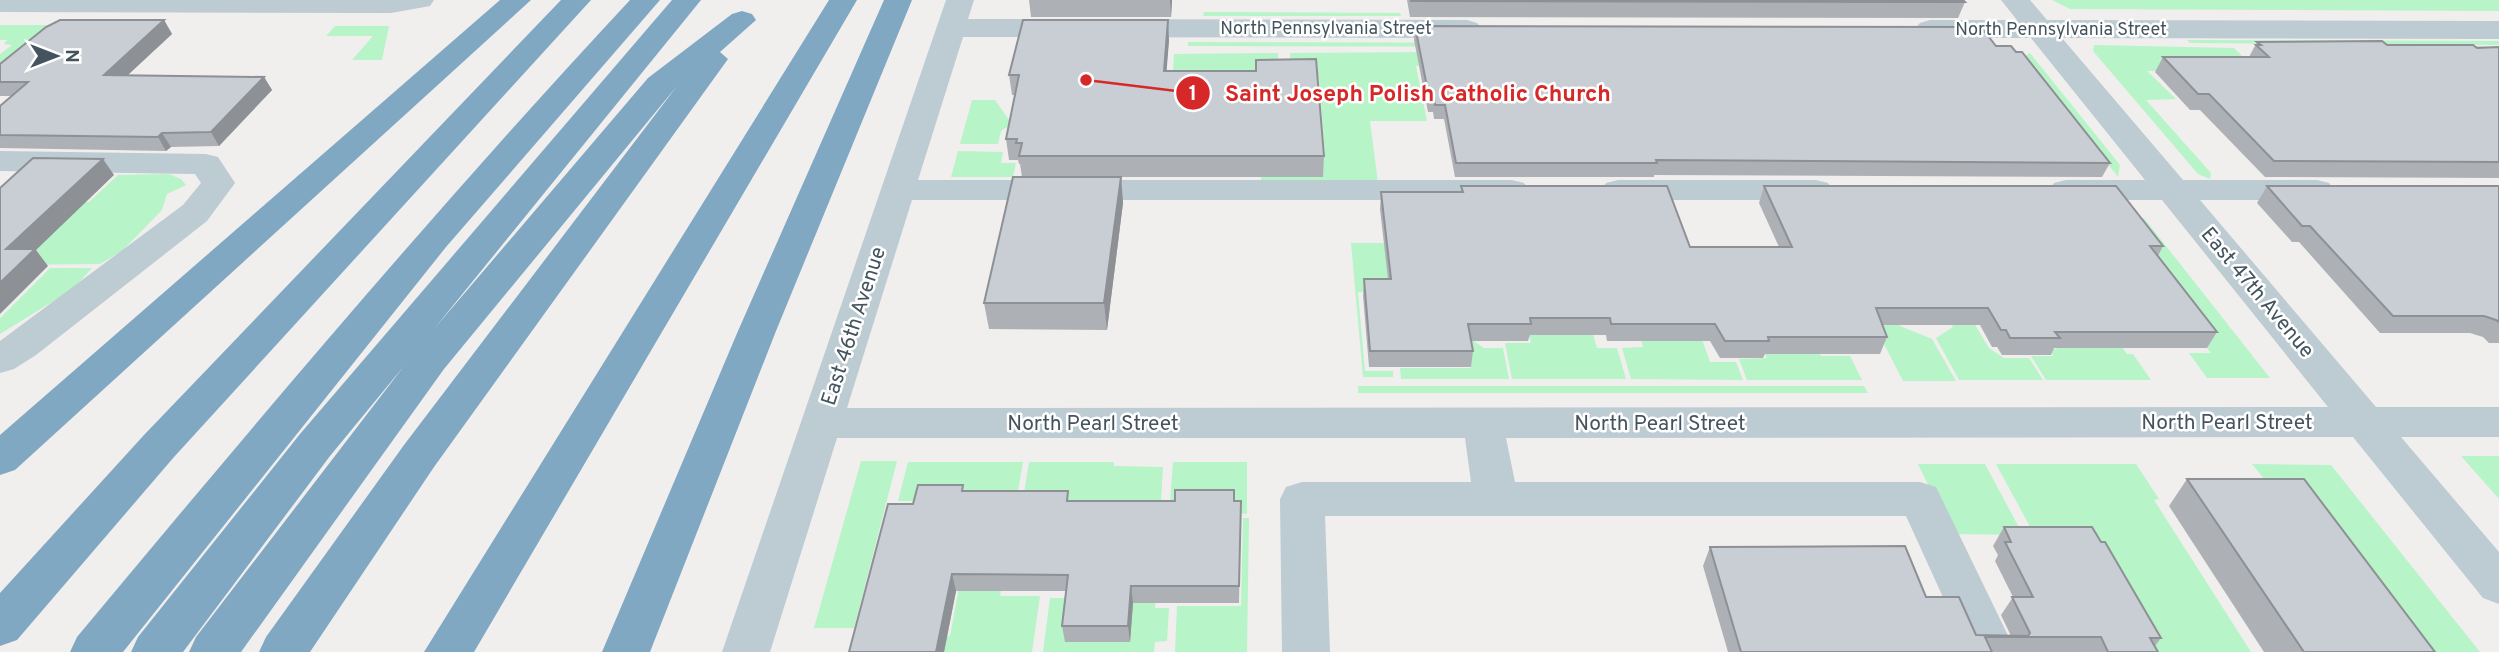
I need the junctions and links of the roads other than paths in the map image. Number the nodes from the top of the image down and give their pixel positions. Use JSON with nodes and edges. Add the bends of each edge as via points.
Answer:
{"nodes":[{"id":1,"x":517,"y":0,"type":"edge"},
{"id":2,"x":577,"y":0,"type":"edge"},
{"id":3,"x":646,"y":0,"type":"edge"},
{"id":4,"x":687,"y":0,"type":"edge"},
{"id":5,"x":843,"y":0,"type":"edge"},
{"id":6,"x":898,"y":0,"type":"edge"},
{"id":7,"x":2015,"y":0,"type":"edge"},
{"id":8,"x":411,"y":1,"type":"edge"},
{"id":9,"x":0,"y":3,"type":"edge"},
{"id":10,"x":748,"y":10,"type":"edge"},
{"id":11,"x":955,"y":14,"type":"edge"},
{"id":12,"x":1497,"y":29,"type":"edge"},
{"id":13,"x":1899,"y":29,"type":"edge"},
{"id":14,"x":2039,"y":29,"type":"junction"},
{"id":15,"x":2499,"y":30,"type":"edge"},
{"id":16,"x":0,"y":161,"type":"edge"},
{"id":17,"x":898,"y":190,"type":"junction"},
{"id":18,"x":1541,"y":190,"type":"edge"},
{"id":19,"x":1582,"y":190,"type":"edge"},
{"id":20,"x":1846,"y":190,"type":"edge"},
{"id":21,"x":2040,"y":190,"type":"edge"},
{"id":22,"x":2173,"y":190,"type":"junction"},
{"id":23,"x":2347,"y":190,"type":"edge"},
{"id":24,"x":0,"y":359,"type":"edge"},
{"id":25,"x":2367,"y":422,"type":"junction"},
{"id":26,"x":2499,"y":422,"type":"edge"},
{"id":27,"x":1483,"y":423,"type":"junction"},
{"id":28,"x":822,"y":424,"type":"junction"},
{"id":29,"x":0,"y":460,"type":"edge"},
{"id":30,"x":1496,"y":499,"type":"junction"},
{"id":31,"x":2499,"y":585,"type":"edge"},
{"id":32,"x":0,"y":626,"type":"edge"},
{"id":33,"x":93,"y":652,"type":"edge"},
{"id":34,"x":155,"y":652,"type":"edge"},
{"id":35,"x":214,"y":652,"type":"edge"},
{"id":36,"x":283,"y":652,"type":"edge"},
{"id":37,"x":448,"y":652,"type":"edge"},
{"id":38,"x":626,"y":652,"type":"edge"},
{"id":39,"x":746,"y":652,"type":"edge"},
{"id":40,"x":1306,"y":652,"type":"edge"},
{"id":41,"x":1992,"y":652,"type":"edge"}],
"edges":[{"from":1,"to":29,"type":"highway"},
{"from":2,"to":32,"type":"highway","via":[[159,446]]},
{"from":3,"to":33,"type":"highway","via":[[565,86],[325,367]]},
{"from":4,"to":34,"type":"highway","via":[[315,445]]},
{"from":5,"to":37,"type":"highway"},
{"from":6,"to":38,"type":"highway"},
{"from":7,"to":14,"type":"street","name":"East 47th Avenue"},
{"from":8,"to":9,"type":"street"},
{"from":10,"to":35,"type":"highway","via":[[659,85],[430,359]]},
{"from":10,"to":36,"type":"highway","via":[[419,456]]},
{"from":11,"to":12,"type":"street","name":"North Pennsylvania Street"},
{"from":11,"to":17,"type":"street","name":"East 46th Avenue"},
{"from":13,"to":14,"type":"street","name":"North Pennsylvania Street"},
{"from":14,"to":15,"type":"street","name":"North Pennsylvania Street"},
{"from":14,"to":22,"type":"street","name":"East 47th Avenue"},
{"from":16,"to":24,"type":"street","via":[[206,164],[218,183],[195,213]]},
{"from":17,"to":18,"type":"street"},
{"from":17,"to":28,"type":"street","name":"East 46th Avenue"},
{"from":19,"to":20,"type":"street"},
{"from":21,"to":22,"type":"street"},
{"from":22,"to":23,"type":"street"},
{"from":22,"to":25,"type":"street","name":"East 47th Avenue"},
{"from":25,"to":26,"type":"street","name":"North Pearl Street"},
{"from":25,"to":27,"type":"street","name":"North Pearl Street"},
{"from":25,"to":31,"type":"street","name":"East 47th Avenue"},
{"from":27,"to":28,"type":"street","name":"North Pearl Street"},
{"from":27,"to":30,"type":"street"},
{"from":28,"to":39,"type":"street","name":"East 46th Avenue"},
{"from":30,"to":40,"type":"street","via":[[1302,499]]},
{"from":30,"to":41,"type":"street","via":[[1920,499]]}]}
